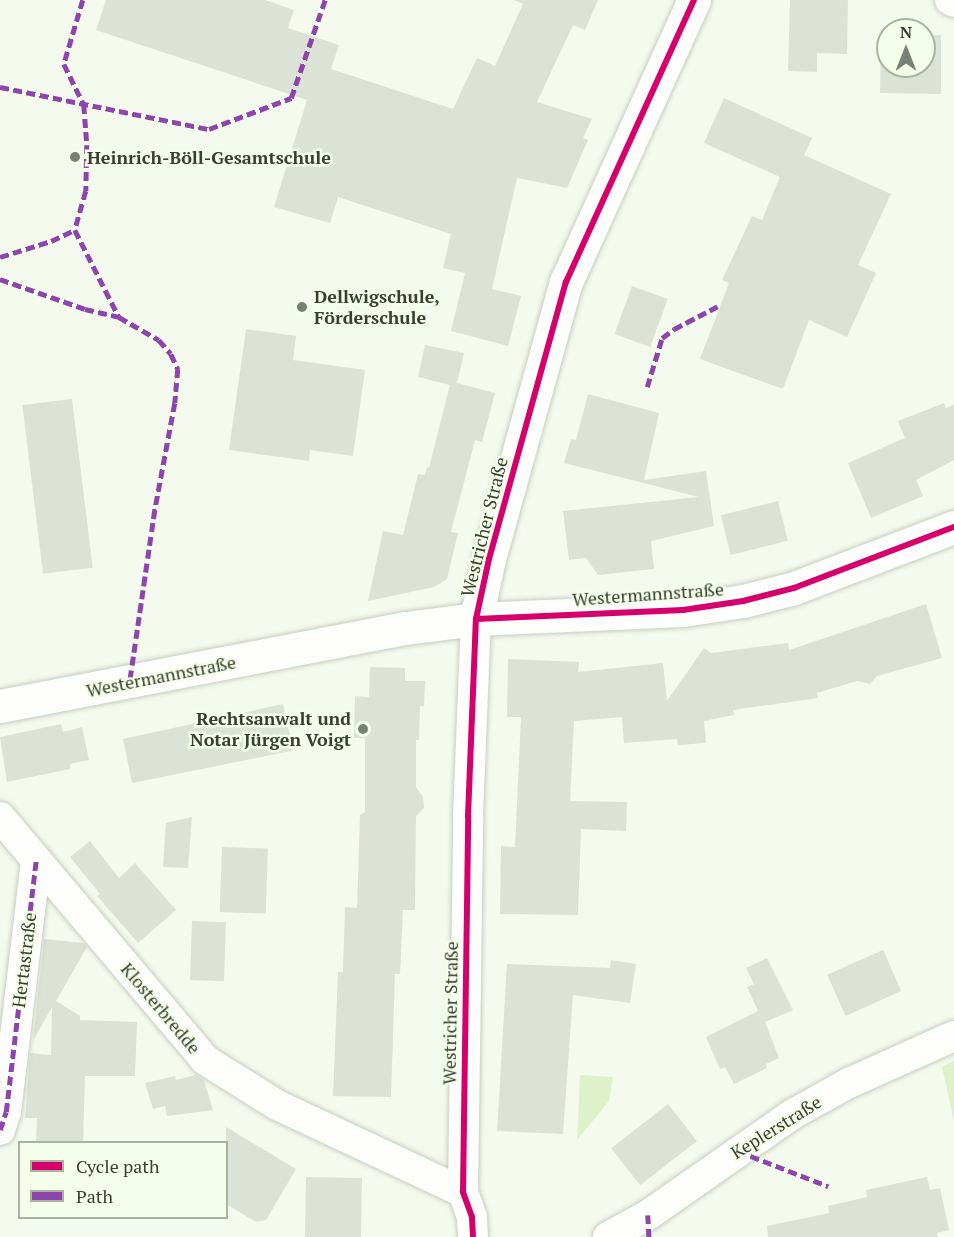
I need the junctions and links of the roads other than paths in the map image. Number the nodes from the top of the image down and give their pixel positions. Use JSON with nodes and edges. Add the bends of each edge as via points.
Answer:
{"nodes":[{"id":1,"x":694,"y":0,"type":"edge"},
{"id":2,"x":954,"y":527,"type":"edge"},
{"id":3,"x":476,"y":619,"type":"junction"},
{"id":4,"x":0,"y":706,"type":"edge"},
{"id":5,"x":0,"y":818,"type":"edge"},
{"id":6,"x":36,"y":860,"type":"junction"},
{"id":7,"x":954,"y":1036,"type":"edge"},
{"id":8,"x":0,"y":1130,"type":"edge"},
{"id":9,"x":463,"y":1192,"type":"junction"},
{"id":10,"x":473,"y":1237,"type":"edge"},
{"id":11,"x":608,"y":1237,"type":"edge"}],
"edges":[{"from":1,"to":3,"type":"street","name":"Westricher Straße","via":[[566,282]]},
{"from":2,"to":3,"type":"street","name":"Westermannstraße","via":[[794,588],[743,601],[683,610]]},
{"from":3,"to":4,"type":"street","name":"Westermannstraße","via":[[385,631]]},
{"from":3,"to":9,"type":"street","name":"Westricher Straße","via":[[468,828]]},
{"from":5,"to":6,"type":"street","name":"Klosterbredde"},
{"from":6,"to":8,"type":"street","name":"Hertastraße","via":[[6,1112]]},
{"from":6,"to":9,"type":"street","name":"Klosterbredde","via":[[206,1060],[277,1105]]},
{"from":7,"to":11,"type":"street","name":"Keplerstraße","via":[[849,1083],[793,1114],[648,1215]]},
{"from":9,"to":10,"type":"street","name":"Westricher Straße","via":[[472,1217]]}]}
